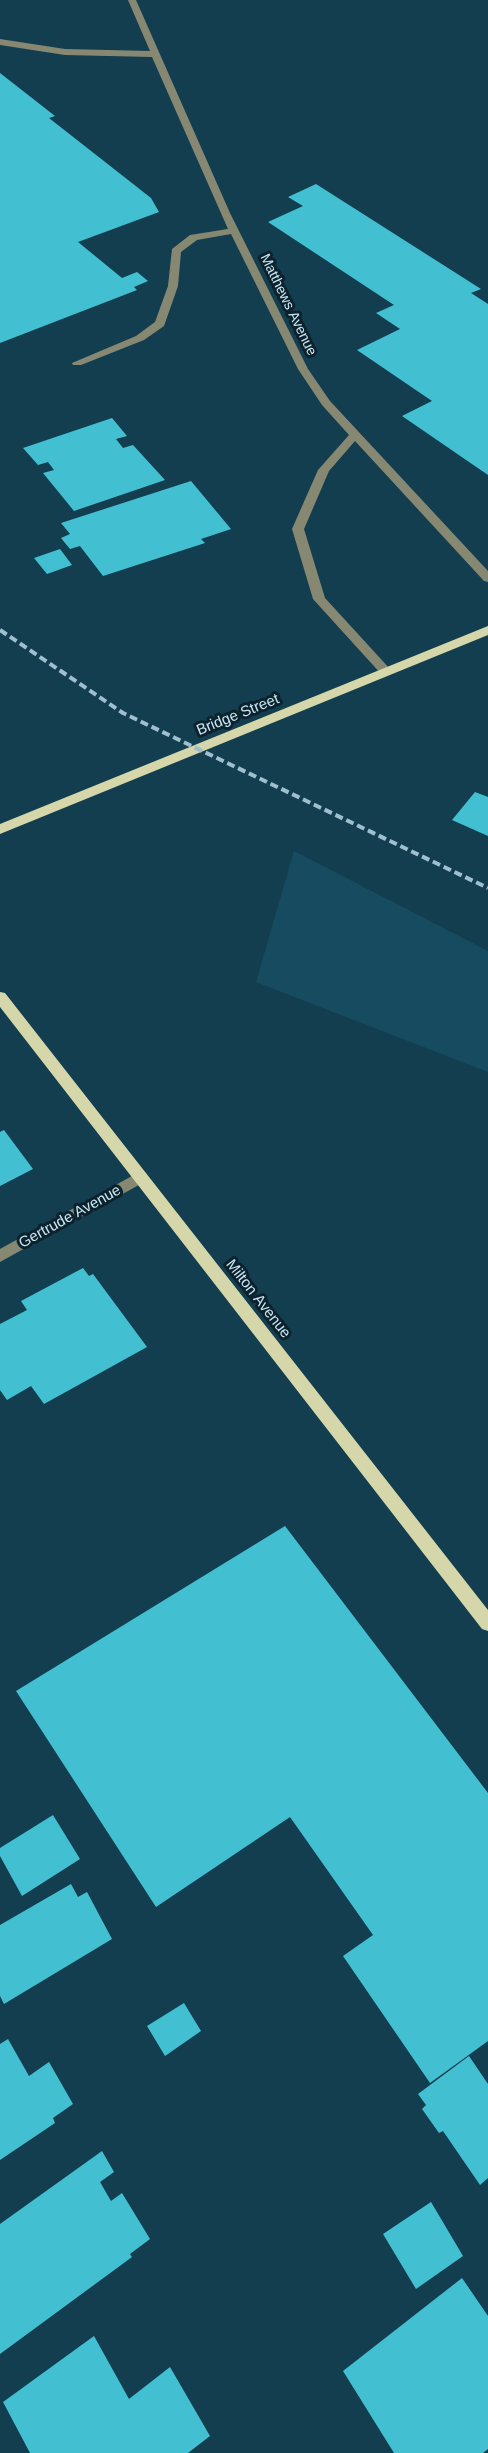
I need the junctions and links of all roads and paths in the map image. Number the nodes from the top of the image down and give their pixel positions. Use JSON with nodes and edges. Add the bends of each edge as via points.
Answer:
{"nodes":[{"id":1,"x":132,"y":0,"type":"edge"},
{"id":2,"x":0,"y":42,"type":"edge"},
{"id":3,"x":157,"y":54,"type":"junction"},
{"id":4,"x":234,"y":231,"type":"junction"},
{"id":5,"x":77,"y":363,"type":"dead end"},
{"id":6,"x":355,"y":435,"type":"junction"},
{"id":7,"x":488,"y":578,"type":"edge"},
{"id":8,"x":488,"y":630,"type":"edge"},
{"id":9,"x":386,"y":672,"type":"junction"},
{"id":10,"x":0,"y":829,"type":"edge"},
{"id":11,"x":0,"y":997,"type":"edge"},
{"id":12,"x":141,"y":1177,"type":"junction"},
{"id":13,"x":0,"y":1256,"type":"edge"},
{"id":14,"x":488,"y":1623,"type":"edge"}],
"edges":[{"from":1,"to":3,"type":"street","name":"Matthews Avenue"},
{"from":2,"to":3,"type":"street","via":[[65,52]]},
{"from":3,"to":4,"type":"street","name":"Matthews Avenue"},
{"from":4,"to":5,"type":"street","via":[[194,237],[176,251],[173,286],[160,324],[140,338]]},
{"from":4,"to":6,"type":"street","name":"Matthews Avenue","via":[[303,369]]},
{"from":6,"to":7,"type":"street","name":"Matthews Avenue"},
{"from":6,"to":9,"type":"street","via":[[324,470],[298,529],[319,599]]},
{"from":8,"to":9,"type":"main road","name":"Bridge Street"},
{"from":9,"to":10,"type":"main road","name":"Bridge Street"},
{"from":11,"to":12,"type":"main road","name":"Milton Avenue"},
{"from":12,"to":13,"type":"street","name":"Gertrude Avenue"},
{"from":12,"to":14,"type":"main road","name":"Milton Avenue"}]}
